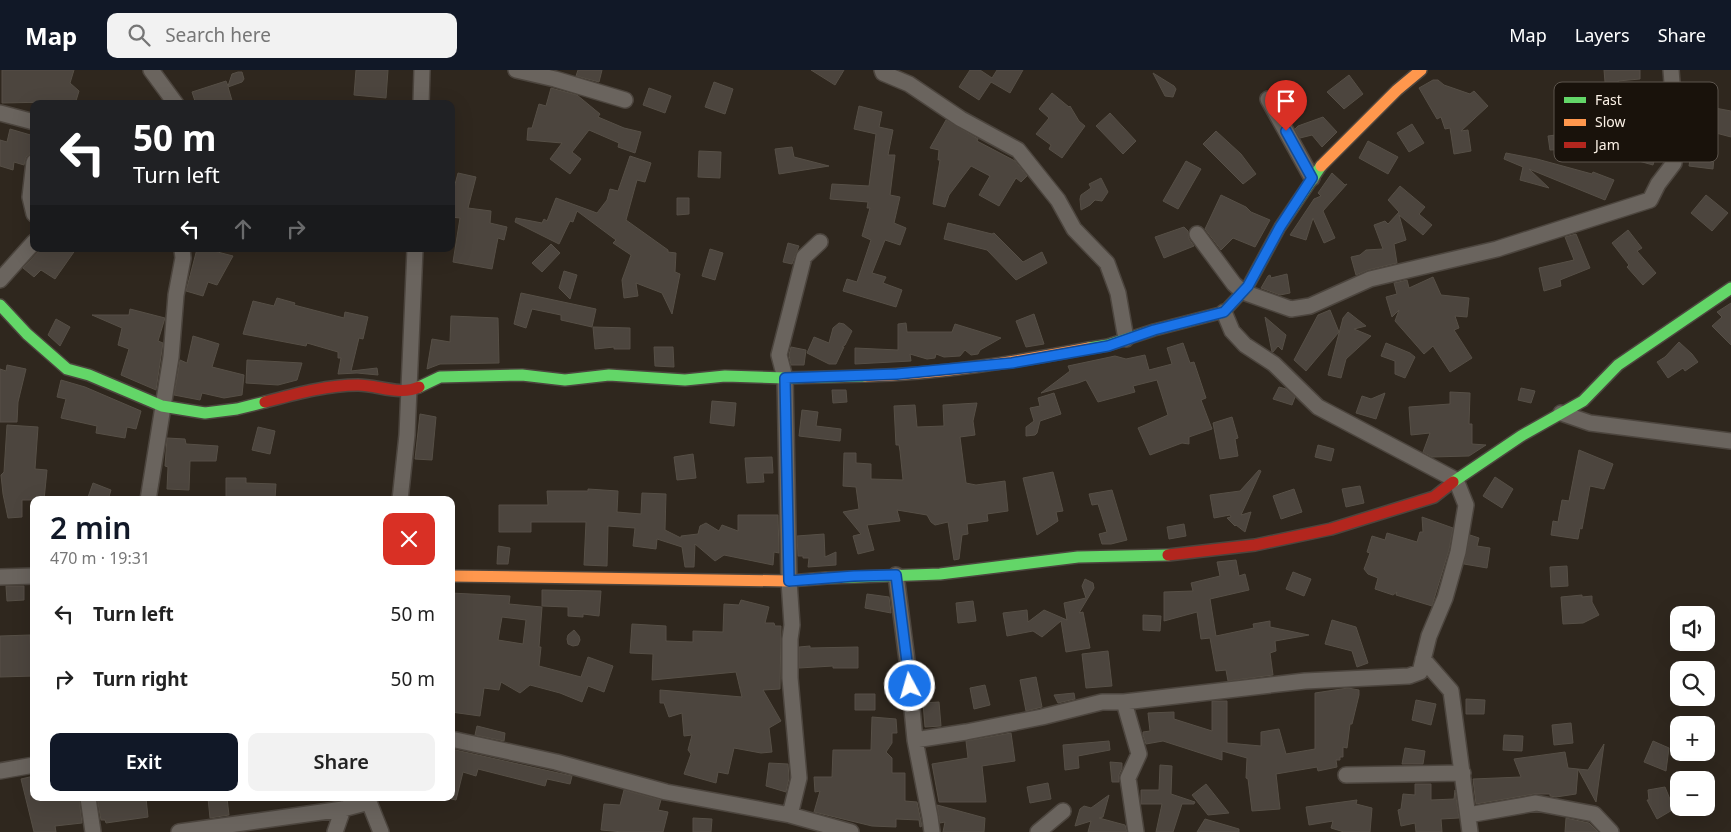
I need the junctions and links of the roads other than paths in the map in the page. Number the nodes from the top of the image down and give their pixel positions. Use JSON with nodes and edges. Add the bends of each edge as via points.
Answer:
{"nodes":[{"id":1,"x":151,"y":70,"type":"edge"},
{"id":2,"x":422,"y":70,"type":"edge"},
{"id":3,"x":516,"y":70,"type":"edge"},
{"id":4,"x":882,"y":70,"type":"edge"},
{"id":5,"x":1412,"y":73,"type":"edge"},
{"id":6,"x":1268,"y":99,"type":"dead end"},
{"id":7,"x":173,"y":100,"type":"edge"},
{"id":8,"x":421,"y":100,"type":"edge"},
{"id":9,"x":625,"y":100,"type":"dead end"},
{"id":10,"x":0,"y":113,"type":"edge"},
{"id":11,"x":30,"y":121,"type":"edge"},
{"id":12,"x":1674,"y":162,"type":"edge"},
{"id":13,"x":1312,"y":178,"type":"junction"},
{"id":14,"x":1197,"y":234,"type":"dead end"},
{"id":15,"x":820,"y":242,"type":"dead end"},
{"id":16,"x":30,"y":246,"type":"edge"},
{"id":17,"x":182,"y":252,"type":"edge"},
{"id":18,"x":415,"y":252,"type":"edge"},
{"id":19,"x":0,"y":280,"type":"edge"},
{"id":20,"x":1731,"y":288,"type":"edge"},
{"id":21,"x":1243,"y":292,"type":"junction"},
{"id":22,"x":0,"y":305,"type":"edge"},
{"id":23,"x":1224,"y":312,"type":"junction"},
{"id":24,"x":1126,"y":340,"type":"junction"},
{"id":25,"x":785,"y":378,"type":"junction"},
{"id":26,"x":410,"y":391,"type":"junction"},
{"id":27,"x":162,"y":406,"type":"junction"},
{"id":28,"x":1561,"y":413,"type":"junction"},
{"id":29,"x":1731,"y":441,"type":"edge"},
{"id":30,"x":1456,"y":480,"type":"junction"},
{"id":31,"x":149,"y":496,"type":"edge"},
{"id":32,"x":400,"y":496,"type":"edge"},
{"id":33,"x":896,"y":575,"type":"junction"},
{"id":34,"x":30,"y":576,"type":"edge"},
{"id":35,"x":455,"y":576,"type":"edge"},
{"id":36,"x":0,"y":577,"type":"edge"},
{"id":37,"x":789,"y":581,"type":"junction"},
{"id":38,"x":1423,"y":659,"type":"junction"},
{"id":39,"x":1124,"y":702,"type":"junction"},
{"id":40,"x":455,"y":740,"type":"edge"},
{"id":41,"x":915,"y":740,"type":"junction"},
{"id":42,"x":30,"y":765,"type":"edge"},
{"id":43,"x":0,"y":771,"type":"edge"},
{"id":44,"x":1463,"y":773,"type":"junction"},
{"id":45,"x":1346,"y":775,"type":"dead end"},
{"id":46,"x":88,"y":801,"type":"edge"},
{"id":47,"x":366,"y":801,"type":"edge"},
{"id":48,"x":369,"y":801,"type":"edge"},
{"id":49,"x":343,"y":809,"type":"junction"},
{"id":50,"x":1063,"y":811,"type":"dead end"},
{"id":51,"x":790,"y":815,"type":"junction"},
{"id":52,"x":1468,"y":815,"type":"junction"},
{"id":53,"x":93,"y":832,"type":"edge"},
{"id":54,"x":179,"y":832,"type":"edge"},
{"id":55,"x":335,"y":832,"type":"edge"},
{"id":56,"x":381,"y":832,"type":"edge"},
{"id":57,"x":851,"y":832,"type":"edge"},
{"id":58,"x":932,"y":832,"type":"edge"},
{"id":59,"x":1038,"y":832,"type":"edge"},
{"id":60,"x":1136,"y":832,"type":"edge"},
{"id":61,"x":1470,"y":832,"type":"edge"},
{"id":62,"x":1611,"y":832,"type":"edge"}],
"edges":[{"from":1,"to":7,"type":"street"},
{"from":2,"to":8,"type":"street"},
{"from":3,"to":9,"type":"street"},
{"from":4,"to":24,"type":"street","via":[[1018,150],[1058,200],[1074,229],[1107,263],[1118,293]]},
{"from":5,"to":13,"type":"street"},
{"from":6,"to":13,"type":"street"},
{"from":10,"to":11,"type":"street"},
{"from":12,"to":21,"type":"street","via":[[1650,200],[1497,249],[1370,279],[1310,306],[1291,309]]},
{"from":13,"to":21,"type":"street"},
{"from":14,"to":21,"type":"street"},
{"from":15,"to":25,"type":"street","via":[[804,257],[779,355]]},
{"from":16,"to":19,"type":"street"},
{"from":17,"to":27,"type":"street","via":[[172,357]]},
{"from":18,"to":26,"type":"street"},
{"from":20,"to":28,"type":"street","via":[[1618,365],[1583,401]]},
{"from":21,"to":23,"type":"street"},
{"from":22,"to":27,"type":"street","via":[[67,369]]},
{"from":23,"to":24,"type":"street"},
{"from":23,"to":30,"type":"street","via":[[1232,331],[1245,345],[1274,364],[1318,408]]},
{"from":24,"to":25,"type":"street","via":[[1012,363],[897,374]]},
{"from":25,"to":26,"type":"street","via":[[725,376],[685,380],[609,376],[565,380],[522,375],[440,377]]},
{"from":25,"to":37,"type":"street"},
{"from":26,"to":27,"type":"street","via":[[358,385],[309,390],[237,409],[205,413]]},
{"from":26,"to":32,"type":"street"},
{"from":27,"to":31,"type":"street"},
{"from":28,"to":29,"type":"street","via":[[1590,423]]},
{"from":28,"to":30,"type":"street"},
{"from":30,"to":33,"type":"street","via":[[1434,498],[1331,529],[1255,545],[1159,556],[1078,556],[940,574]]},
{"from":30,"to":38,"type":"street","via":[[1466,505],[1458,552]]},
{"from":33,"to":37,"type":"street"},
{"from":33,"to":41,"type":"street"},
{"from":34,"to":36,"type":"street"},
{"from":35,"to":37,"type":"street"},
{"from":37,"to":51,"type":"street","via":[[792,625],[790,678],[799,778]]},
{"from":38,"to":39,"type":"street","via":[[1420,672],[1409,676],[1304,681]]},
{"from":38,"to":44,"type":"street","via":[[1452,691]]},
{"from":39,"to":41,"type":"street","via":[[1102,702],[1042,718]]},
{"from":39,"to":60,"type":"street","via":[[1139,754],[1128,778]]},
{"from":40,"to":51,"type":"street","via":[[556,762],[666,792]]},
{"from":41,"to":58,"type":"street"},
{"from":42,"to":43,"type":"street"},
{"from":44,"to":45,"type":"street"},
{"from":44,"to":52,"type":"street"},
{"from":46,"to":53,"type":"street"},
{"from":47,"to":49,"type":"street"},
{"from":48,"to":56,"type":"street"},
{"from":49,"to":54,"type":"street"},
{"from":49,"to":55,"type":"street"},
{"from":50,"to":59,"type":"street"},
{"from":51,"to":57,"type":"street"},
{"from":52,"to":61,"type":"street"},
{"from":52,"to":62,"type":"street","via":[[1536,803],[1594,814]]}]}
